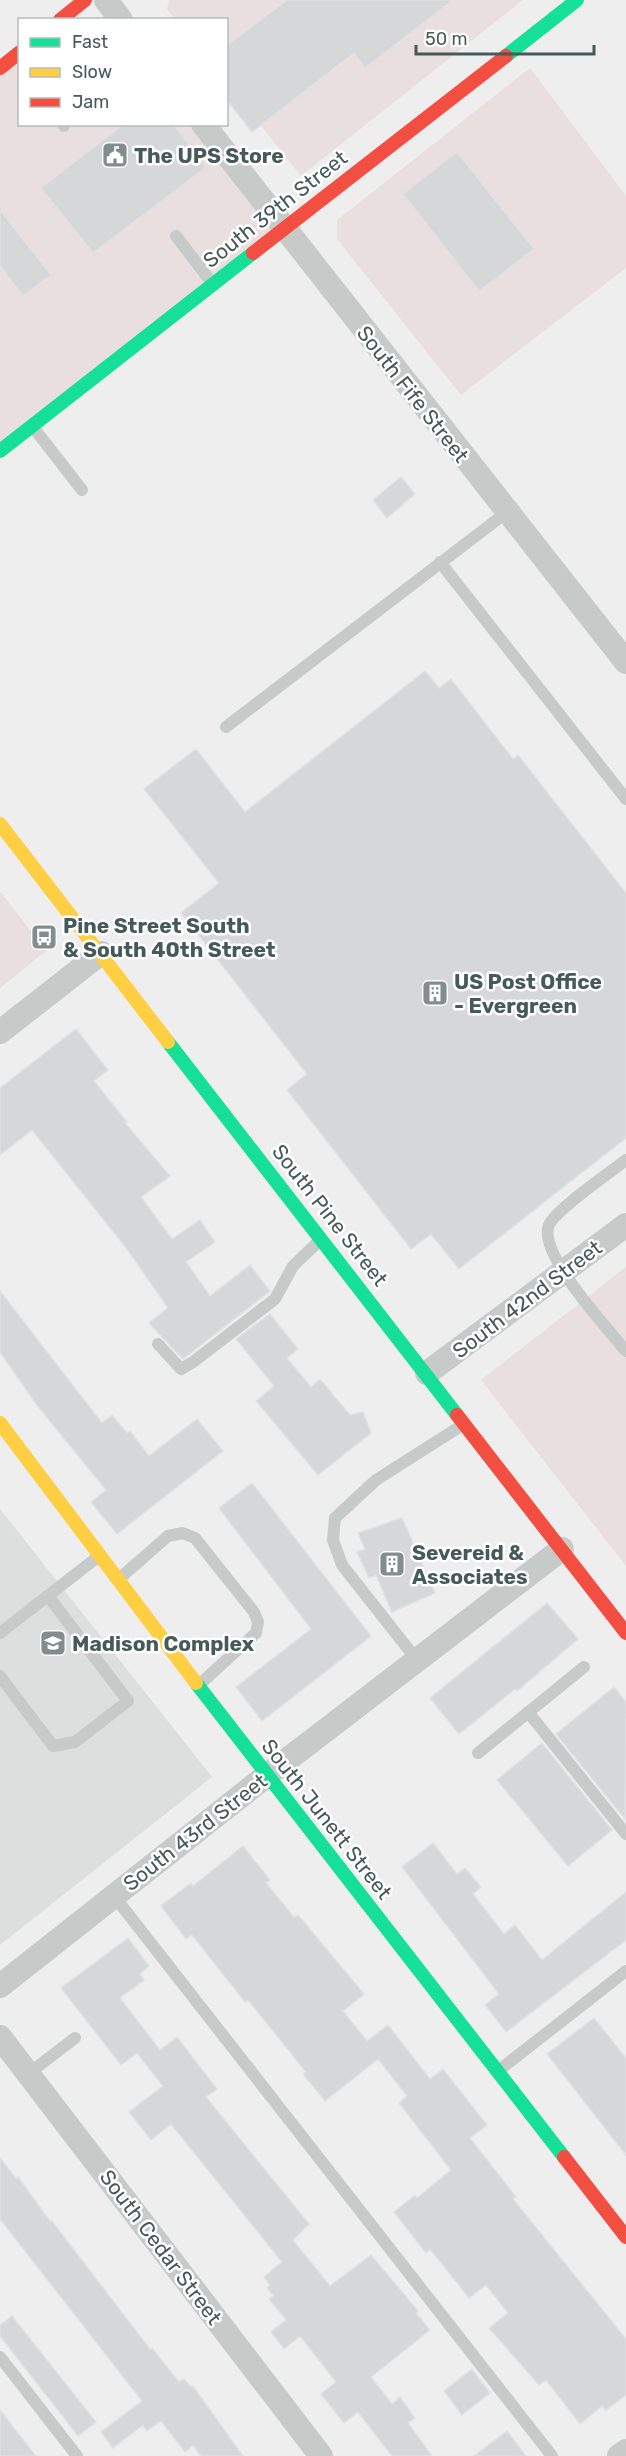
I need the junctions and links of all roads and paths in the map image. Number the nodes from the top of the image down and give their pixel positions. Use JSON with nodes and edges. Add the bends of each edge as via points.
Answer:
{"nodes":[{"id":1,"x":84,"y":0,"type":"edge"},
{"id":2,"x":106,"y":0,"type":"edge"},
{"id":3,"x":577,"y":0,"type":"edge"},
{"id":4,"x":62,"y":18,"type":"edge"},
{"id":5,"x":120,"y":18,"type":"edge"},
{"id":6,"x":17,"y":60,"type":"edge"},
{"id":7,"x":0,"y":68,"type":"edge"},
{"id":8,"x":204,"y":126,"type":"edge"},
{"id":9,"x":283,"y":229,"type":"junction"},
{"id":10,"x":176,"y":236,"type":"dead end"},
{"id":11,"x":213,"y":284,"type":"junction"},
{"id":12,"x":32,"y":426,"type":"junction"},
{"id":13,"x":0,"y":451,"type":"edge"},
{"id":14,"x":82,"y":490,"type":"dead end"},
{"id":15,"x":507,"y":512,"type":"junction"},
{"id":16,"x":440,"y":562,"type":"junction"},
{"id":17,"x":626,"y":662,"type":"edge"},
{"id":18,"x":226,"y":727,"type":"dead end"},
{"id":19,"x":626,"y":799,"type":"edge"},
{"id":20,"x":0,"y":824,"type":"edge"},
{"id":21,"x":101,"y":953,"type":"junction"},
{"id":22,"x":0,"y":1032,"type":"edge"},
{"id":23,"x":626,"y":1160,"type":"edge"},
{"id":24,"x":626,"y":1225,"type":"edge"},
{"id":25,"x":321,"y":1239,"type":"junction"},
{"id":26,"x":564,"y":1273,"type":"junction"},
{"id":27,"x":158,"y":1344,"type":"dead end"},
{"id":28,"x":626,"y":1351,"type":"edge"},
{"id":29,"x":427,"y":1373,"type":"junction"},
{"id":30,"x":0,"y":1423,"type":"edge"},
{"id":31,"x":465,"y":1424,"type":"junction"},
{"id":32,"x":562,"y":1549,"type":"junction"},
{"id":33,"x":100,"y":1555,"type":"junction"},
{"id":34,"x":118,"y":1580,"type":"junction"},
{"id":35,"x":48,"y":1596,"type":"junction"},
{"id":36,"x":0,"y":1632,"type":"edge"},
{"id":37,"x":626,"y":1633,"type":"edge"},
{"id":38,"x":417,"y":1660,"type":"junction"},
{"id":39,"x":584,"y":1667,"type":"dead end"},
{"id":40,"x":0,"y":1676,"type":"edge"},
{"id":41,"x":198,"y":1686,"type":"junction"},
{"id":42,"x":528,"y":1712,"type":"junction"},
{"id":43,"x":478,"y":1753,"type":"dead end"},
{"id":44,"x":266,"y":1776,"type":"junction"},
{"id":45,"x":626,"y":1834,"type":"edge"},
{"id":46,"x":114,"y":1896,"type":"junction"},
{"id":47,"x":626,"y":1971,"type":"edge"},
{"id":48,"x":0,"y":1986,"type":"edge"},
{"id":49,"x":0,"y":2037,"type":"edge"},
{"id":50,"x":75,"y":2038,"type":"dead end"},
{"id":51,"x":497,"y":2072,"type":"junction"},
{"id":52,"x":28,"y":2074,"type":"junction"},
{"id":53,"x":626,"y":2237,"type":"edge"},
{"id":54,"x":0,"y":2357,"type":"edge"},
{"id":55,"x":626,"y":2451,"type":"edge"},
{"id":56,"x":76,"y":2456,"type":"edge"},
{"id":57,"x":321,"y":2456,"type":"edge"},
{"id":58,"x":552,"y":2456,"type":"edge"},
{"id":59,"x":620,"y":2456,"type":"edge"}],
"edges":[{"from":1,"to":4,"type":"street"},
{"from":2,"to":5,"type":"street"},
{"from":3,"to":9,"type":"street","name":"South 39th Street"},
{"from":6,"to":7,"type":"street"},
{"from":8,"to":9,"type":"street","name":"South Fife Street"},
{"from":9,"to":11,"type":"street","name":"South 39th Street"},
{"from":9,"to":15,"type":"street","name":"South Fife Street"},
{"from":10,"to":11,"type":"lane"},
{"from":11,"to":12,"type":"street","name":"South 39th Street"},
{"from":12,"to":13,"type":"street","name":"South 39th Street"},
{"from":12,"to":14,"type":"lane"},
{"from":15,"to":16,"type":"lane"},
{"from":15,"to":17,"type":"street","name":"South Fife Street"},
{"from":16,"to":18,"type":"lane"},
{"from":16,"to":19,"type":"lane"},
{"from":20,"to":21,"type":"street","name":"South Pine Street"},
{"from":21,"to":22,"type":"street"},
{"from":21,"to":25,"type":"street","name":"South Pine Street"},
{"from":23,"to":26,"type":"lane","via":[[549,1225],[548,1241]]},
{"from":24,"to":26,"type":"street","name":"South 42nd Street"},
{"from":25,"to":27,"type":"lane","via":[[293,1266],[275,1299],[181,1370]]},
{"from":25,"to":29,"type":"street","name":"South Pine Street"},
{"from":26,"to":28,"type":"lane"},
{"from":26,"to":29,"type":"street","name":"South 42nd Street"},
{"from":29,"to":31,"type":"street","name":"South Pine Street"},
{"from":30,"to":33,"type":"street","name":"South Junett Street"},
{"from":31,"to":32,"type":"street","name":"South Pine Street"},
{"from":31,"to":38,"type":"lane","via":[[376,1480],[335,1518],[333,1540],[342,1564]]},
{"from":32,"to":37,"type":"street","name":"South Pine Street"},
{"from":32,"to":38,"type":"street","name":"South 43rd Street"},
{"from":33,"to":34,"type":"street","name":"South Junett Street"},
{"from":33,"to":35,"type":"lane"},
{"from":34,"to":41,"type":"street","name":"South Junett Street"},
{"from":34,"to":41,"type":"lane","via":[[168,1536],[183,1533],[195,1538],[254,1612],[258,1622],[256,1633]]},
{"from":35,"to":36,"type":"lane"},
{"from":35,"to":40,"type":"lane","via":[[128,1701],[75,1742],[53,1746]]},
{"from":38,"to":44,"type":"street","name":"South 43rd Street"},
{"from":39,"to":42,"type":"lane"},
{"from":41,"to":44,"type":"street","name":"South Junett Street"},
{"from":42,"to":43,"type":"lane"},
{"from":42,"to":45,"type":"lane"},
{"from":44,"to":46,"type":"street","name":"South 43rd Street"},
{"from":44,"to":51,"type":"street","name":"South Junett Street"},
{"from":46,"to":48,"type":"street","name":"South 43rd Street"},
{"from":46,"to":58,"type":"lane"},
{"from":47,"to":51,"type":"lane"},
{"from":49,"to":52,"type":"street","name":"South Cedar Street"},
{"from":50,"to":52,"type":"lane"},
{"from":51,"to":53,"type":"street","name":"South Junett Street"},
{"from":52,"to":57,"type":"street","name":"South Cedar Street"},
{"from":54,"to":56,"type":"lane"},
{"from":55,"to":59,"type":"street"}]}
